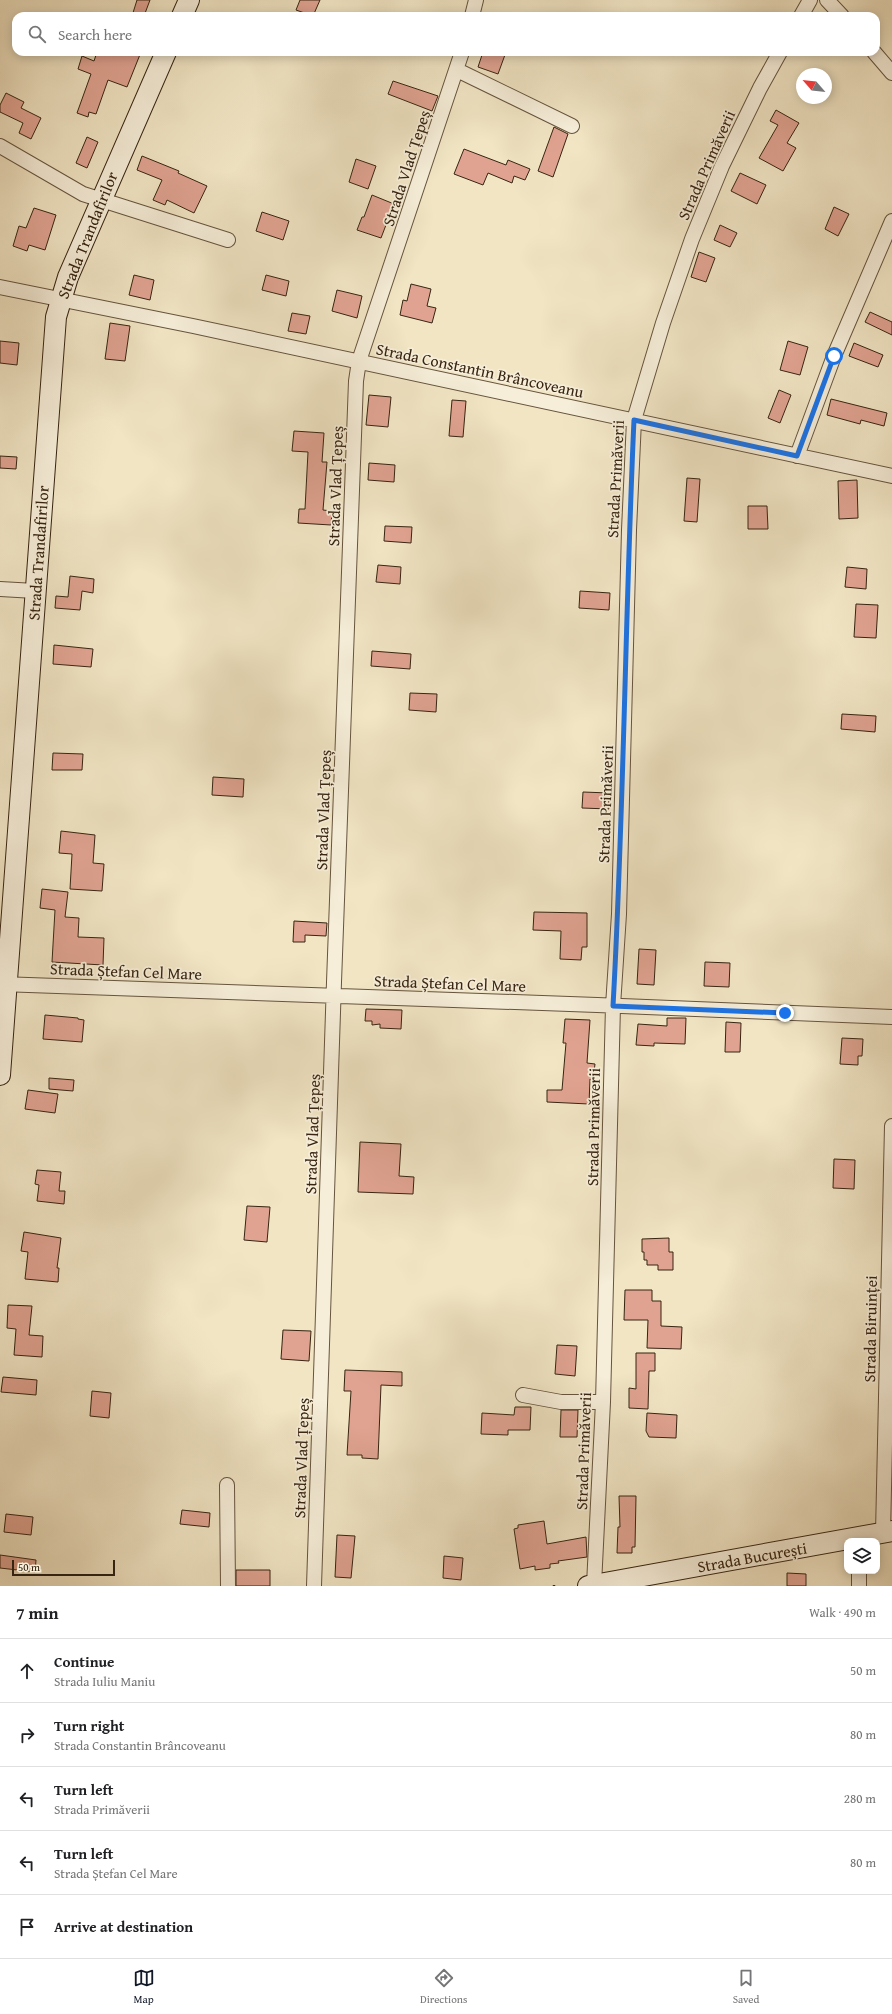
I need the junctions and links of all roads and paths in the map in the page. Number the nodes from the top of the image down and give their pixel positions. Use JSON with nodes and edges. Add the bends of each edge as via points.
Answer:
{"nodes":[{"id":1,"x":189,"y":0,"type":"edge"},
{"id":2,"x":476,"y":0,"type":"edge"},
{"id":3,"x":810,"y":0,"type":"edge"},
{"id":4,"x":827,"y":0,"type":"edge"},
{"id":5,"x":184,"y":12,"type":"edge"},
{"id":6,"x":473,"y":12,"type":"edge"},
{"id":7,"x":803,"y":12,"type":"edge"},
{"id":8,"x":838,"y":12,"type":"edge"},
{"id":9,"x":164,"y":56,"type":"edge"},
{"id":10,"x":461,"y":56,"type":"edge"},
{"id":11,"x":778,"y":56,"type":"edge"},
{"id":12,"x":877,"y":56,"type":"edge"},
{"id":13,"x":457,"y":70,"type":"junction"},
{"id":14,"x":892,"y":73,"type":"edge"},
{"id":15,"x":572,"y":126,"type":"dead end"},
{"id":16,"x":0,"y":146,"type":"edge"},
{"id":17,"x":100,"y":201,"type":"junction"},
{"id":18,"x":892,"y":221,"type":"edge"},
{"id":19,"x":228,"y":240,"type":"dead end"},
{"id":20,"x":0,"y":287,"type":"edge"},
{"id":21,"x":60,"y":299,"type":"junction"},
{"id":22,"x":359,"y":362,"type":"junction"},
{"id":23,"x":634,"y":420,"type":"junction"},
{"id":24,"x":797,"y":456,"type":"junction"},
{"id":25,"x":892,"y":476,"type":"edge"},
{"id":26,"x":0,"y":589,"type":"edge"},
{"id":27,"x":35,"y":591,"type":"junction"},
{"id":28,"x":3,"y":984,"type":"edge"},
{"id":29,"x":333,"y":996,"type":"junction"},
{"id":30,"x":613,"y":1006,"type":"junction"},
{"id":31,"x":892,"y":1017,"type":"edge"},
{"id":32,"x":0,"y":1074,"type":"edge"},
{"id":33,"x":892,"y":1126,"type":"edge"},
{"id":34,"x":523,"y":1396,"type":"dead end"},
{"id":35,"x":603,"y":1402,"type":"junction"},
{"id":36,"x":228,"y":1485,"type":"dead end"},
{"id":37,"x":887,"y":1532,"type":"edge"},
{"id":38,"x":865,"y":1538,"type":"edge"},
{"id":39,"x":844,"y":1542,"type":"edge"},
{"id":40,"x":860,"y":1574,"type":"edge"},
{"id":41,"x":591,"y":1585,"type":"edge"},
{"id":42,"x":228,"y":1586,"type":"edge"},
{"id":43,"x":314,"y":1586,"type":"edge"},
{"id":44,"x":859,"y":1586,"type":"edge"}],
"edges":[{"from":1,"to":5,"type":"main road"},
{"from":2,"to":6,"type":"street"},
{"from":3,"to":7,"type":"street"},
{"from":4,"to":8,"type":"street"},
{"from":9,"to":17,"type":"main road","name":"Strada Trandafirilor"},
{"from":10,"to":13,"type":"street","name":"Strada Vlad Țepeș"},
{"from":11,"to":23,"type":"street","name":"Strada Primăverii","via":[[722,166],[692,239]]},
{"from":12,"to":14,"type":"street"},
{"from":13,"to":15,"type":"street"},
{"from":13,"to":22,"type":"street","name":"Strada Vlad Țepeș"},
{"from":16,"to":17,"type":"street","via":[[83,194]]},
{"from":17,"to":19,"type":"street"},
{"from":17,"to":21,"type":"main road","name":"Strada Trandafirilor"},
{"from":18,"to":24,"type":"street","via":[[834,356]]},
{"from":20,"to":21,"type":"street","name":"Strada Constantin Brâncoveanu"},
{"from":21,"to":22,"type":"street","name":"Strada Constantin Brâncoveanu"},
{"from":21,"to":27,"type":"main road","name":"Strada Trandafirilor","via":[[54,335]]},
{"from":22,"to":23,"type":"street","name":"Strada Constantin Brâncoveanu"},
{"from":22,"to":29,"type":"street","name":"Strada Vlad Țepeș","via":[[356,381]]},
{"from":23,"to":24,"type":"street","name":"Strada Constantin Brâncoveanu"},
{"from":23,"to":30,"type":"street","name":"Strada Primăverii","via":[[620,882]]},
{"from":24,"to":25,"type":"street","name":"Strada Constantin Brâncoveanu"},
{"from":26,"to":27,"type":"street"},
{"from":27,"to":28,"type":"main road","name":"Strada Trandafirilor"},
{"from":28,"to":29,"type":"street","name":"Strada Ștefan Cel Mare"},
{"from":28,"to":32,"type":"main road","name":"Strada Trandafirilor"},
{"from":29,"to":30,"type":"street","name":"Strada Ștefan Cel Mare"},
{"from":29,"to":43,"type":"street","name":"Strada Vlad Țepeș"},
{"from":30,"to":31,"type":"street","name":"Strada Ștefan Cel Mare"},
{"from":30,"to":35,"type":"street","name":"Strada Primăverii"},
{"from":33,"to":37,"type":"street","name":"Strada Biruinței"},
{"from":34,"to":35,"type":"street","via":[[561,1402]]},
{"from":35,"to":41,"type":"street","name":"Strada Primăverii"},
{"from":36,"to":42,"type":"street"},
{"from":37,"to":38,"type":"main road","name":"Strada București"},
{"from":39,"to":41,"type":"main road","name":"Strada București"},
{"from":40,"to":44,"type":"street"}]}
